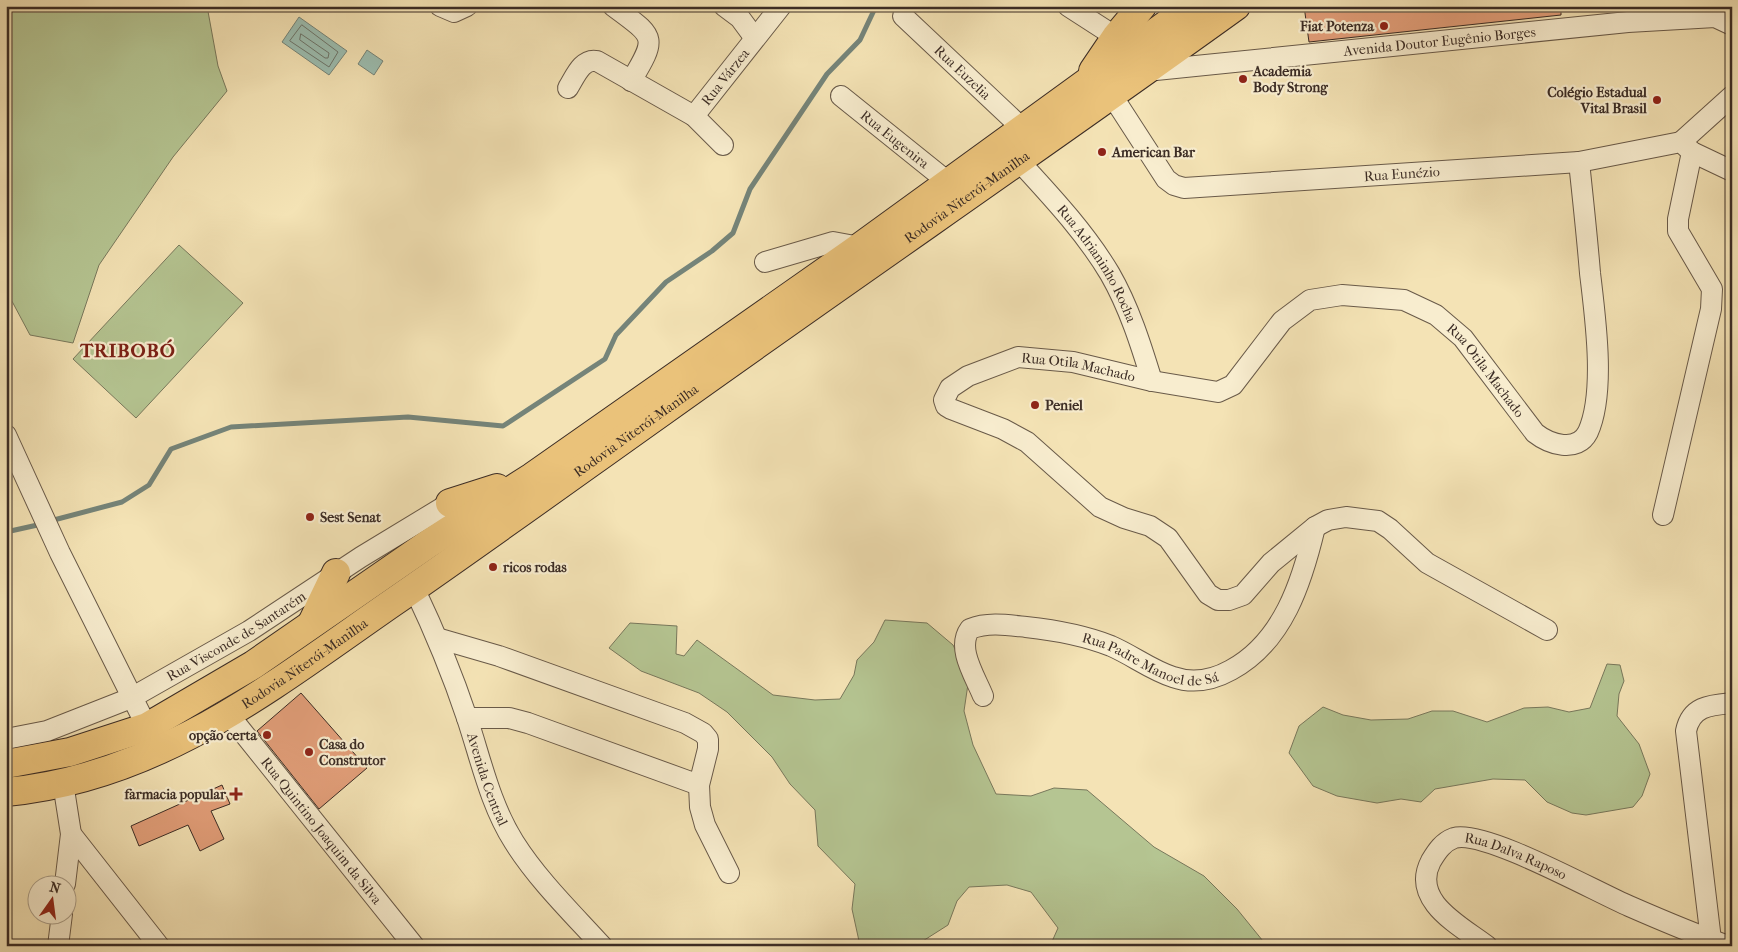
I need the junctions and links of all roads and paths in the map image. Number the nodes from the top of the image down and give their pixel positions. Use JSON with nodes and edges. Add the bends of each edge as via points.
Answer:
{"nodes":[{"id":1,"x":440,"y":6,"type":"edge"},
{"id":2,"x":467,"y":6,"type":"edge"},
{"id":3,"x":613,"y":6,"type":"edge"},
{"id":4,"x":724,"y":6,"type":"edge"},
{"id":5,"x":780,"y":6,"type":"edge"},
{"id":6,"x":1068,"y":6,"type":"edge"},
{"id":7,"x":1142,"y":6,"type":"edge"},
{"id":8,"x":1192,"y":6,"type":"edge"},
{"id":9,"x":1236,"y":6,"type":"edge"},
{"id":10,"x":903,"y":16,"type":"dead end"},
{"id":11,"x":1732,"y":25,"type":"edge"},
{"id":12,"x":1116,"y":36,"type":"junction"},
{"id":13,"x":754,"y":37,"type":"junction"},
{"id":14,"x":1146,"y":71,"type":"junction"},
{"id":15,"x":631,"y":81,"type":"junction"},
{"id":16,"x":1084,"y":86,"type":"junction"},
{"id":17,"x":568,"y":88,"type":"dead end"},
{"id":18,"x":1111,"y":94,"type":"junction"},
{"id":19,"x":841,"y":96,"type":"dead end"},
{"id":20,"x":1732,"y":96,"type":"edge"},
{"id":21,"x":694,"y":116,"type":"junction"},
{"id":22,"x":1024,"y":130,"type":"junction"},
{"id":23,"x":723,"y":145,"type":"dead end"},
{"id":24,"x":1687,"y":147,"type":"junction"},
{"id":25,"x":1018,"y":160,"type":"junction"},
{"id":26,"x":1580,"y":162,"type":"junction"},
{"id":27,"x":1732,"y":171,"type":"edge"},
{"id":28,"x":948,"y":182,"type":"junction"},
{"id":29,"x":860,"y":247,"type":"junction"},
{"id":30,"x":765,"y":262,"type":"dead end"},
{"id":31,"x":1152,"y":381,"type":"junction"},
{"id":32,"x":6,"y":435,"type":"edge"},
{"id":33,"x":532,"y":477,"type":"junction"},
{"id":34,"x":450,"y":503,"type":"joint"},
{"id":35,"x":1663,"y":516,"type":"dead end"},
{"id":36,"x":1315,"y":527,"type":"junction"},
{"id":37,"x":336,"y":573,"type":"junction"},
{"id":38,"x":414,"y":588,"type":"junction"},
{"id":39,"x":312,"y":623,"type":"junction"},
{"id":40,"x":1547,"y":630,"type":"dead end"},
{"id":41,"x":437,"y":638,"type":"junction"},
{"id":42,"x":983,"y":696,"type":"dead end"},
{"id":43,"x":131,"y":698,"type":"junction"},
{"id":44,"x":1732,"y":703,"type":"edge"},
{"id":45,"x":229,"y":715,"type":"junction"},
{"id":46,"x":467,"y":718,"type":"junction"},
{"id":47,"x":147,"y":727,"type":"junction"},
{"id":48,"x":6,"y":739,"type":"edge"},
{"id":49,"x":6,"y":764,"type":"edge"},
{"id":50,"x":62,"y":784,"type":"junction"},
{"id":51,"x":699,"y":785,"type":"junction"},
{"id":52,"x":6,"y":792,"type":"edge"},
{"id":53,"x":72,"y":834,"type":"junction"},
{"id":54,"x":729,"y":873,"type":"dead end"},
{"id":55,"x":67,"y":874,"type":"edge"},
{"id":56,"x":61,"y":924,"type":"edge"},
{"id":57,"x":1719,"y":943,"type":"edge"},
{"id":58,"x":58,"y":946,"type":"edge"},
{"id":59,"x":159,"y":946,"type":"edge"},
{"id":60,"x":414,"y":946,"type":"edge"},
{"id":61,"x":602,"y":946,"type":"edge"},
{"id":62,"x":1487,"y":946,"type":"edge"}],
"edges":[{"from":1,"to":2,"type":"street","via":[[454,12]]},
{"from":3,"to":15,"type":"street","via":[[649,36],[647,56]]},
{"from":4,"to":13,"type":"street","name":"Rua Várzea","via":[[740,18]]},
{"from":5,"to":13,"type":"street","name":"Rua Várzea"},
{"from":6,"to":12,"type":"street"},
{"from":7,"to":12,"type":"highway"},
{"from":8,"to":16,"type":"highway","name":"Rodovia Niterói-Manilha"},
{"from":9,"to":14,"type":"highway","name":"Rodovia Niterói-Manilha"},
{"from":10,"to":22,"type":"street","name":"Rua Euzelia"},
{"from":11,"to":14,"type":"street","name":"Avenida Doutor Eugênio Borges","via":[[1714,17],[1628,22]]},
{"from":12,"to":16,"type":"highway"},
{"from":13,"to":21,"type":"street","name":"Rua Várzea"},
{"from":14,"to":18,"type":"highway","name":"Rodovia Niterói-Manilha"},
{"from":15,"to":17,"type":"street","name":"Rua Várzea","via":[[591,60],[585,63]]},
{"from":15,"to":21,"type":"street","name":"Rua Várzea"},
{"from":16,"to":22,"type":"highway","name":"Rodovia Niterói-Manilha"},
{"from":18,"to":25,"type":"highway","name":"Rodovia Niterói-Manilha"},
{"from":18,"to":26,"type":"street","name":"Rua Eunézio","via":[[1166,179],[1184,188]]},
{"from":19,"to":28,"type":"street","name":"Rua Eugenira"},
{"from":20,"to":24,"type":"street"},
{"from":21,"to":23,"type":"street","name":"Rua Várzea"},
{"from":22,"to":28,"type":"highway","name":"Rodovia Niterói-Manilha"},
{"from":24,"to":26,"type":"street","name":"Rua Eunézio"},
{"from":24,"to":27,"type":"street"},
{"from":24,"to":35,"type":"street","via":[[1678,231],[1712,289],[1711,309]]},
{"from":25,"to":31,"type":"street","name":"Rua Adrianinho Rocha","via":[[1073,221],[1110,274],[1137,332]]},
{"from":25,"to":38,"type":"highway","name":"Rodovia Niterói-Manilha"},
{"from":26,"to":31,"type":"street","name":"Rua Otila Machado","via":[[1595,320],[1597,379],[1595,408],[1587,434],[1576,442],[1561,446],[1548,443],[1535,433],[1463,338],[1436,315],[1404,300],[1342,295],[1310,300],[1282,321],[1233,385],[1218,392]]},
{"from":28,"to":29,"type":"highway","name":"Rodovia Niterói-Manilha"},
{"from":29,"to":30,"type":"street","via":[[833,242]]},
{"from":29,"to":33,"type":"highway","name":"Rodovia Niterói-Manilha"},
{"from":31,"to":36,"type":"street","name":"Rua Otila Machado","via":[[1073,362],[1018,357],[968,376],[950,388],[944,400],[951,409],[1027,442],[1100,507],[1150,526],[1168,538],[1208,594],[1218,600],[1243,595],[1271,563]]},
{"from":32,"to":43,"type":"street"},
{"from":33,"to":34,"type":"highway"},
{"from":33,"to":39,"type":"highway","name":"Rodovia Niterói-Manilha"},
{"from":34,"to":37,"type":"street","name":"Rua Visconde de Santarém"},
{"from":36,"to":40,"type":"street","name":"Rua Otila Machado","via":[[1328,520],[1346,517],[1378,521],[1427,563]]},
{"from":36,"to":42,"type":"street","name":"Rua Padre Manoel de Sá","via":[[1304,571],[1266,645],[1217,678],[1192,682],[1172,677],[1110,646],[1033,628],[979,625],[965,636],[965,651]]},
{"from":37,"to":39,"type":"highway"},
{"from":37,"to":43,"type":"street","name":"Rua Visconde de Santarém","via":[[249,631]]},
{"from":38,"to":41,"type":"street","name":"Avenida Central"},
{"from":38,"to":45,"type":"highway","name":"Rodovia Niterói-Manilha"},
{"from":39,"to":47,"type":"highway","name":"Rodovia Niterói-Manilha","via":[[253,665]]},
{"from":41,"to":46,"type":"street","name":"Avenida Central"},
{"from":41,"to":51,"type":"street","via":[[499,656],[685,723],[703,733],[708,739],[708,749]]},
{"from":43,"to":47,"type":"street"},
{"from":43,"to":48,"type":"street","name":"Rua Visconde de Santarém","via":[[46,731]]},
{"from":44,"to":57,"type":"street","name":"Rua Dalva Raposo","via":[[1709,705],[1694,711],[1686,731]]},
{"from":45,"to":50,"type":"highway","name":"Rodovia Niterói-Manilha","via":[[181,741],[111,770]]},
{"from":45,"to":60,"type":"street","name":"Rua Quintino Joaquim da Silva"},
{"from":46,"to":51,"type":"street","via":[[509,718]]},
{"from":46,"to":61,"type":"street","name":"Avenida Central","via":[[494,803],[514,842],[550,890]]},
{"from":47,"to":49,"type":"highway","name":"Rodovia Niterói-Manilha","via":[[70,752]]},
{"from":50,"to":52,"type":"highway","name":"Rodovia Niterói-Manilha"},
{"from":50,"to":53,"type":"street"},
{"from":51,"to":54,"type":"street","via":[[705,825]]},
{"from":53,"to":55,"type":"street"},
{"from":53,"to":59,"type":"street"},
{"from":56,"to":58,"type":"street"},
{"from":57,"to":62,"type":"street","name":"Rua Dalva Raposo","via":[[1628,906],[1518,853],[1473,838],[1455,838],[1441,845],[1430,863],[1425,882],[1429,896],[1441,911]]}]}
